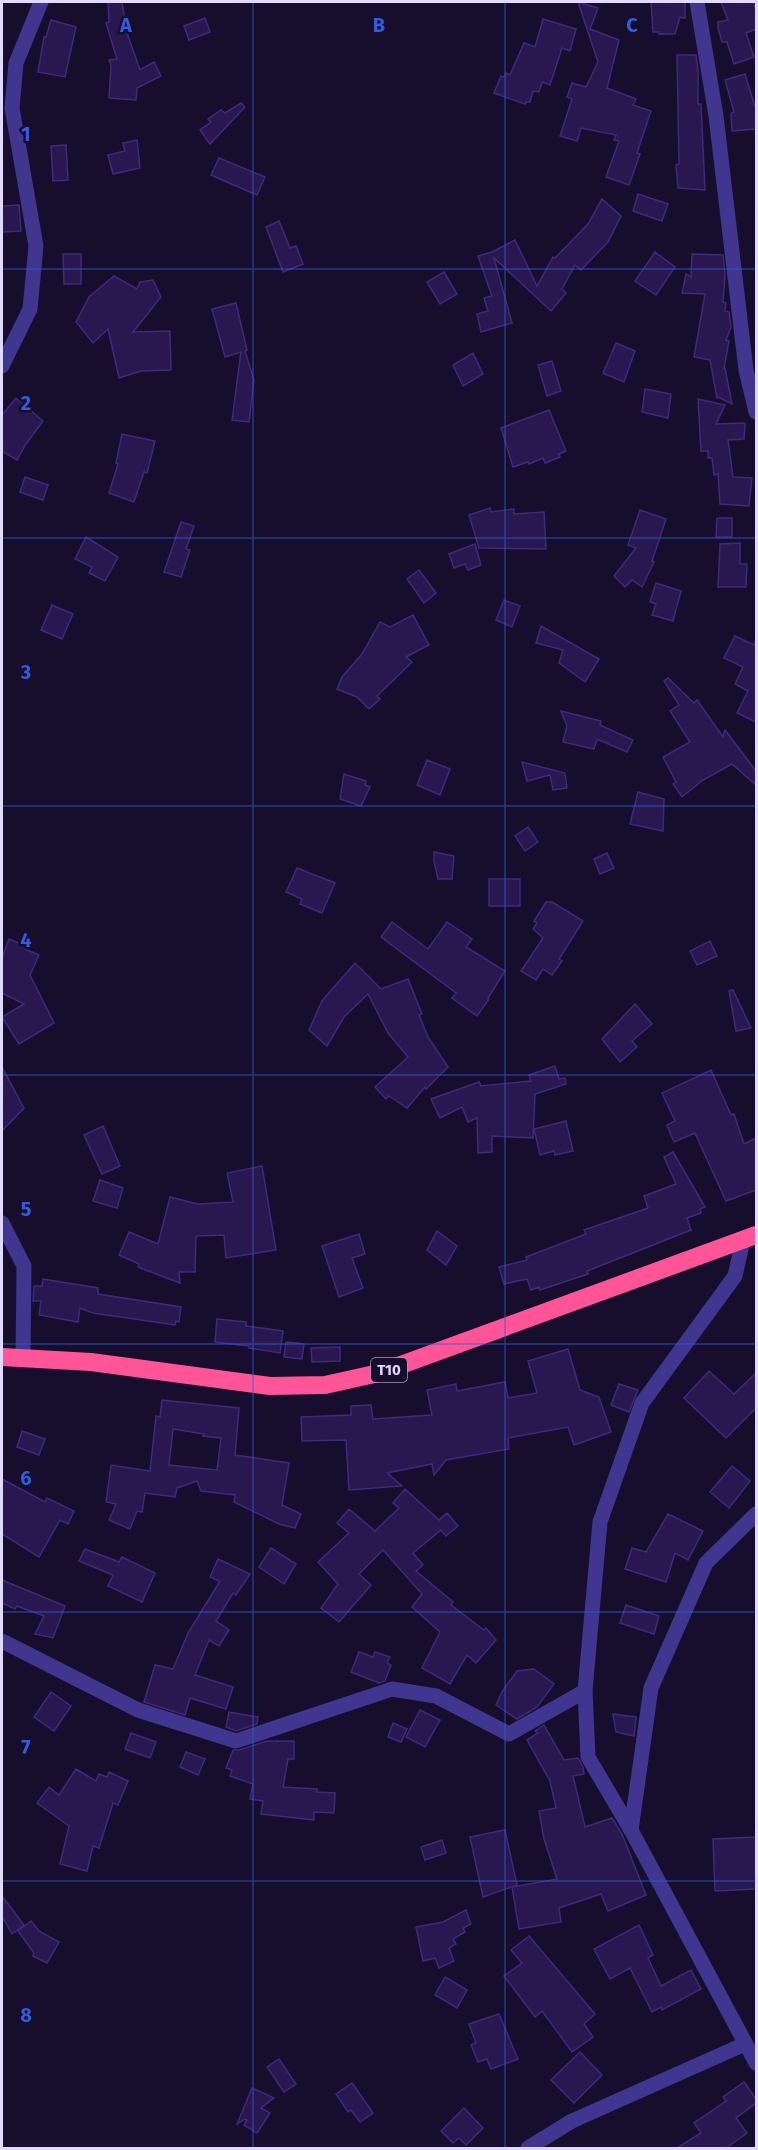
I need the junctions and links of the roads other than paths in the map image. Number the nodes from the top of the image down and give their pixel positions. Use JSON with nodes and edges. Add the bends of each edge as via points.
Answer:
{"nodes":[{"id":1,"x":41,"y":2,"type":"edge"},
{"id":2,"x":697,"y":2,"type":"edge"},
{"id":3,"x":2,"y":366,"type":"edge"},
{"id":4,"x":756,"y":412,"type":"edge"},
{"id":5,"x":2,"y":1223,"type":"edge"},
{"id":6,"x":750,"y":1237,"type":"edge"},
{"id":7,"x":2,"y":1357,"type":"edge"},
{"id":8,"x":23,"y":1358,"type":"junction"},
{"id":9,"x":756,"y":1514,"type":"edge"},
{"id":10,"x":2,"y":1641,"type":"edge"},
{"id":11,"x":585,"y":1691,"type":"junction"},
{"id":12,"x":631,"y":1830,"type":"junction"},
{"id":13,"x":745,"y":2044,"type":"junction"},
{"id":14,"x":756,"y":2063,"type":"edge"},
{"id":15,"x":528,"y":2148,"type":"edge"}],
"edges":[{"from":1,"to":3,"type":"street","via":[[16,63],[12,108],[36,246],[30,309]]},
{"from":2,"to":4,"type":"street","via":[[716,116],[746,370]]},
{"from":5,"to":8,"type":"street","via":[[24,1266]]},
{"from":6,"to":8,"type":"highway","number":"T10","via":[[379,1373],[325,1384],[270,1386],[122,1366]]},
{"from":6,"to":11,"type":"street","via":[[735,1275],[642,1403],[600,1522]]},
{"from":7,"to":8,"type":"highway","number":"T10"},
{"from":9,"to":12,"type":"street","via":[[706,1563],[651,1688]]},
{"from":10,"to":11,"type":"street","via":[[138,1710],[236,1741],[392,1689],[436,1696],[509,1734]]},
{"from":11,"to":12,"type":"street","via":[[588,1757]]},
{"from":12,"to":13,"type":"street"},
{"from":13,"to":14,"type":"street"},
{"from":13,"to":15,"type":"street","via":[[572,2121]]}]}
